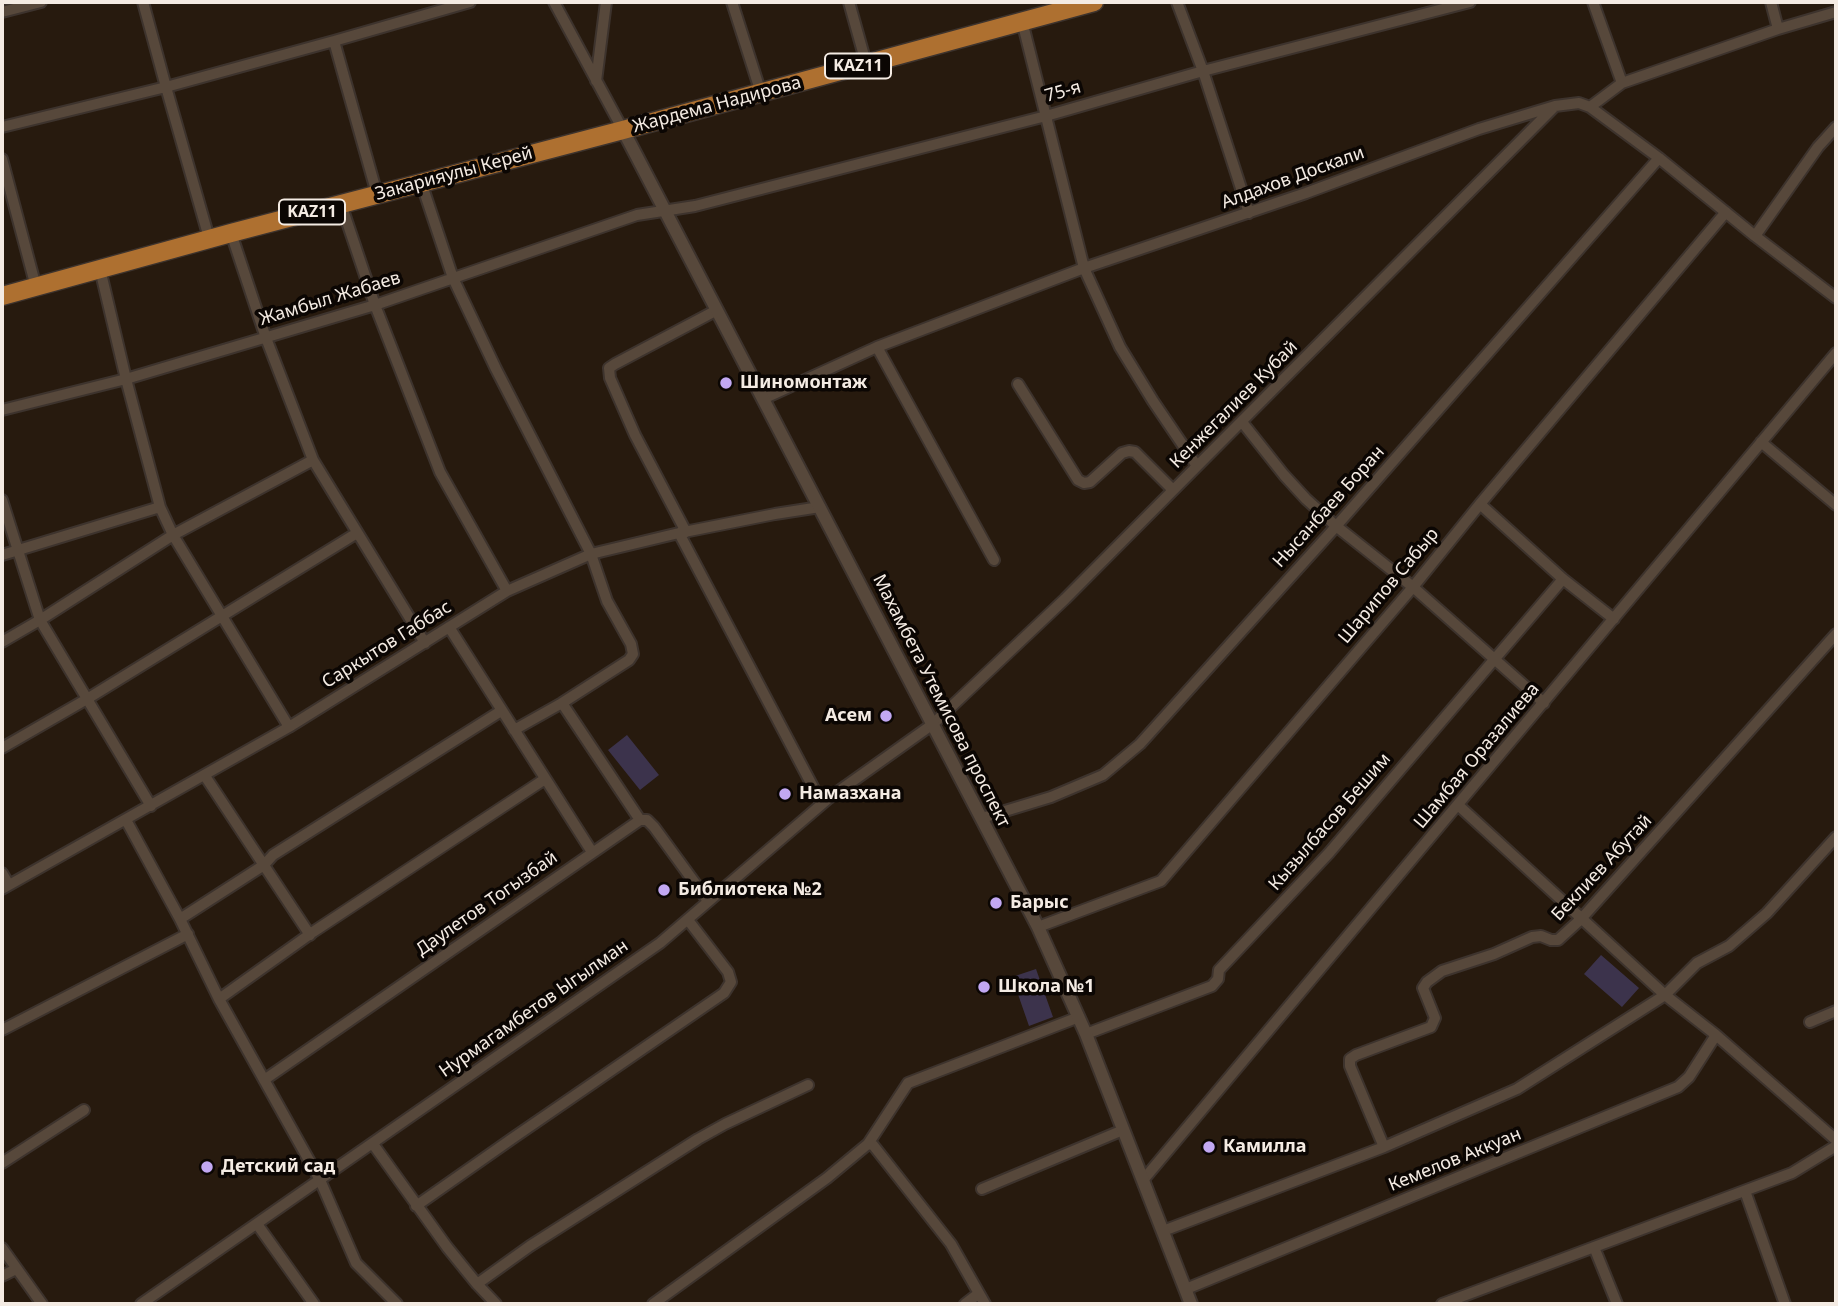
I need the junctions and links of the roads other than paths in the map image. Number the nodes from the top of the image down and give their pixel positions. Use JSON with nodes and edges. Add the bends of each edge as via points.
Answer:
{"nodes":[{"id":1,"x":41,"y":2,"type":"edge"},
{"id":2,"x":144,"y":2,"type":"edge"},
{"id":3,"x":470,"y":2,"type":"edge"},
{"id":4,"x":554,"y":2,"type":"edge"},
{"id":5,"x":606,"y":2,"type":"edge"},
{"id":6,"x":733,"y":2,"type":"edge"},
{"id":7,"x":849,"y":2,"type":"edge"},
{"id":8,"x":1094,"y":2,"type":"edge"},
{"id":9,"x":1177,"y":2,"type":"edge"},
{"id":10,"x":1470,"y":2,"type":"edge"},
{"id":11,"x":1593,"y":2,"type":"edge"},
{"id":12,"x":1771,"y":2,"type":"edge"},
{"id":13,"x":1073,"y":4,"type":"edge"},
{"id":14,"x":2,"y":12,"type":"edge"},
{"id":15,"x":1836,"y":12,"type":"edge"},
{"id":16,"x":1023,"y":21,"type":"junction"},
{"id":17,"x":1778,"y":29,"type":"junction"},
{"id":18,"x":334,"y":41,"type":"junction"},
{"id":19,"x":866,"y":64,"type":"junction"},
{"id":20,"x":1203,"y":71,"type":"junction"},
{"id":21,"x":596,"y":81,"type":"junction"},
{"id":22,"x":1622,"y":83,"type":"junction"},
{"id":23,"x":166,"y":87,"type":"junction"},
{"id":24,"x":761,"y":93,"type":"junction"},
{"id":25,"x":1555,"y":106,"type":"junction"},
{"id":26,"x":1590,"y":107,"type":"junction"},
{"id":27,"x":1046,"y":116,"type":"junction"},
{"id":28,"x":2,"y":127,"type":"edge"},
{"id":29,"x":1836,"y":127,"type":"edge"},
{"id":30,"x":623,"y":130,"type":"junction"},
{"id":31,"x":2,"y":159,"type":"edge"},
{"id":32,"x":1659,"y":159,"type":"junction"},
{"id":33,"x":421,"y":182,"type":"junction"},
{"id":34,"x":377,"y":194,"type":"junction"},
{"id":35,"x":341,"y":204,"type":"junction"},
{"id":36,"x":664,"y":211,"type":"junction"},
{"id":37,"x":1726,"y":212,"type":"junction"},
{"id":38,"x":1250,"y":213,"type":"junction"},
{"id":39,"x":230,"y":233,"type":"junction"},
{"id":40,"x":1755,"y":236,"type":"junction"},
{"id":41,"x":209,"y":238,"type":"junction"},
{"id":42,"x":1084,"y":268,"type":"junction"},
{"id":43,"x":100,"y":269,"type":"junction"},
{"id":44,"x":453,"y":278,"type":"junction"},
{"id":45,"x":36,"y":287,"type":"junction"},
{"id":46,"x":2,"y":296,"type":"edge"},
{"id":47,"x":1836,"y":298,"type":"edge"},
{"id":48,"x":375,"y":305,"type":"junction"},
{"id":49,"x":717,"y":310,"type":"junction"},
{"id":50,"x":266,"y":338,"type":"junction"},
{"id":51,"x":877,"y":347,"type":"junction"},
{"id":52,"x":1836,"y":353,"type":"edge"},
{"id":53,"x":125,"y":379,"type":"junction"},
{"id":54,"x":1018,"y":384,"type":"dead end"},
{"id":55,"x":763,"y":399,"type":"junction"},
{"id":56,"x":2,"y":410,"type":"edge"},
{"id":57,"x":1242,"y":422,"type":"junction"},
{"id":58,"x":1761,"y":442,"type":"junction"},
{"id":59,"x":313,"y":460,"type":"junction"},
{"id":60,"x":1197,"y":466,"type":"junction"},
{"id":61,"x":1173,"y":490,"type":"junction"},
{"id":62,"x":2,"y":500,"type":"edge"},
{"id":63,"x":1480,"y":504,"type":"junction"},
{"id":64,"x":1836,"y":505,"type":"edge"},
{"id":65,"x":160,"y":507,"type":"junction"},
{"id":66,"x":820,"y":507,"type":"junction"},
{"id":67,"x":1336,"y":526,"type":"junction"},
{"id":68,"x":682,"y":532,"type":"junction"},
{"id":69,"x":357,"y":533,"type":"junction"},
{"id":70,"x":173,"y":535,"type":"junction"},
{"id":71,"x":18,"y":550,"type":"junction"},
{"id":72,"x":591,"y":554,"type":"junction"},
{"id":73,"x":2,"y":555,"type":"edge"},
{"id":74,"x":994,"y":560,"type":"dead end"},
{"id":75,"x":1563,"y":579,"type":"junction"},
{"id":76,"x":1413,"y":587,"type":"junction"},
{"id":77,"x":507,"y":591,"type":"junction"},
{"id":78,"x":221,"y":615,"type":"junction"},
{"id":79,"x":1614,"y":619,"type":"junction"},
{"id":80,"x":40,"y":620,"type":"junction"},
{"id":81,"x":450,"y":627,"type":"junction"},
{"id":82,"x":1836,"y":634,"type":"edge"},
{"id":83,"x":2,"y":642,"type":"edge"},
{"id":84,"x":425,"y":643,"type":"junction"},
{"id":85,"x":1494,"y":659,"type":"junction"},
{"id":86,"x":87,"y":699,"type":"junction"},
{"id":87,"x":562,"y":703,"type":"junction"},
{"id":88,"x":1544,"y":703,"type":"junction"},
{"id":89,"x":501,"y":710,"type":"junction"},
{"id":90,"x":933,"y":724,"type":"junction"},
{"id":91,"x":289,"y":727,"type":"junction"},
{"id":92,"x":514,"y":730,"type":"junction"},
{"id":93,"x":2,"y":748,"type":"edge"},
{"id":94,"x":205,"y":776,"type":"junction"},
{"id":95,"x":545,"y":779,"type":"junction"},
{"id":96,"x":822,"y":804,"type":"junction"},
{"id":97,"x":1458,"y":805,"type":"junction"},
{"id":98,"x":151,"y":806,"type":"junction"},
{"id":99,"x":982,"y":818,"type":"junction"},
{"id":100,"x":126,"y":820,"type":"junction"},
{"id":101,"x":640,"y":820,"type":"junction"},
{"id":102,"x":1836,"y":837,"type":"edge"},
{"id":103,"x":592,"y":852,"type":"junction"},
{"id":104,"x":264,"y":865,"type":"junction"},
{"id":105,"x":2,"y":873,"type":"edge"},
{"id":106,"x":5,"y":887,"type":"edge"},
{"id":107,"x":708,"y":901,"type":"junction"},
{"id":108,"x":180,"y":919,"type":"junction"},
{"id":109,"x":1581,"y":919,"type":"junction"},
{"id":110,"x":688,"y":920,"type":"junction"},
{"id":111,"x":1038,"y":927,"type":"junction"},
{"id":112,"x":188,"y":934,"type":"junction"},
{"id":113,"x":310,"y":935,"type":"junction"},
{"id":114,"x":1665,"y":995,"type":"junction"},
{"id":115,"x":219,"y":999,"type":"junction"},
{"id":116,"x":1836,"y":1011,"type":"edge"},
{"id":117,"x":1079,"y":1017,"type":"junction"},
{"id":118,"x":1810,"y":1022,"type":"dead end"},
{"id":119,"x":2,"y":1030,"type":"edge"},
{"id":120,"x":1086,"y":1034,"type":"junction"},
{"id":121,"x":1716,"y":1035,"type":"junction"},
{"id":122,"x":264,"y":1080,"type":"junction"},
{"id":123,"x":808,"y":1085,"type":"dead end"},
{"id":124,"x":84,"y":1110,"type":"dead end"},
{"id":125,"x":1123,"y":1130,"type":"junction"},
{"id":126,"x":1836,"y":1140,"type":"edge"},
{"id":127,"x":373,"y":1144,"type":"junction"},
{"id":128,"x":868,"y":1144,"type":"junction"},
{"id":129,"x":1836,"y":1146,"type":"edge"},
{"id":130,"x":1384,"y":1147,"type":"junction"},
{"id":131,"x":2,"y":1163,"type":"edge"},
{"id":132,"x":1144,"y":1179,"type":"junction"},
{"id":133,"x":320,"y":1181,"type":"junction"},
{"id":134,"x":982,"y":1189,"type":"dead end"},
{"id":135,"x":1745,"y":1191,"type":"junction"},
{"id":136,"x":416,"y":1206,"type":"junction"},
{"id":137,"x":257,"y":1224,"type":"junction"},
{"id":138,"x":1163,"y":1231,"type":"junction"},
{"id":139,"x":1594,"y":1247,"type":"junction"},
{"id":140,"x":2,"y":1248,"type":"edge"},
{"id":141,"x":16,"y":1269,"type":"junction"},
{"id":142,"x":2,"y":1276,"type":"edge"},
{"id":143,"x":477,"y":1284,"type":"junction"},
{"id":144,"x":1186,"y":1289,"type":"junction"},
{"id":145,"x":1474,"y":1292,"type":"junction"},
{"id":146,"x":978,"y":1294,"type":"junction"},
{"id":147,"x":43,"y":1304,"type":"edge"},
{"id":148,"x":141,"y":1304,"type":"edge"},
{"id":149,"x":314,"y":1304,"type":"edge"},
{"id":150,"x":397,"y":1304,"type":"edge"},
{"id":151,"x":496,"y":1304,"type":"edge"},
{"id":152,"x":653,"y":1304,"type":"edge"},
{"id":153,"x":965,"y":1304,"type":"edge"},
{"id":154,"x":985,"y":1304,"type":"edge"},
{"id":155,"x":1191,"y":1304,"type":"edge"},
{"id":156,"x":1442,"y":1304,"type":"edge"},
{"id":157,"x":1479,"y":1304,"type":"edge"},
{"id":158,"x":1616,"y":1304,"type":"edge"},
{"id":159,"x":1785,"y":1304,"type":"edge"}],
"edges":[{"from":1,"to":14,"type":"street"},
{"from":2,"to":23,"type":"street"},
{"from":3,"to":18,"type":"street"},
{"from":4,"to":21,"type":"street"},
{"from":5,"to":21,"type":"street"},
{"from":6,"to":24,"type":"street"},
{"from":7,"to":19,"type":"street"},
{"from":8,"to":13,"type":"highway","name":"Жардема Надирова","number":"KAZ11"},
{"from":9,"to":20,"type":"street"},
{"from":10,"to":20,"type":"street","name":"75-я"},
{"from":11,"to":22,"type":"street"},
{"from":12,"to":17,"type":"street"},
{"from":13,"to":16,"type":"highway","name":"Жардема Надирова","number":"KAZ11"},
{"from":15,"to":17,"type":"street"},
{"from":16,"to":19,"type":"highway","name":"Жардема Надирова","number":"KAZ11"},
{"from":16,"to":27,"type":"street"},
{"from":17,"to":22,"type":"street"},
{"from":18,"to":23,"type":"street"},
{"from":18,"to":34,"type":"street"},
{"from":19,"to":24,"type":"highway","name":"Жардема Надирова","number":"KAZ11"},
{"from":20,"to":27,"type":"street","name":"75-я"},
{"from":20,"to":38,"type":"street"},
{"from":21,"to":30,"type":"street"},
{"from":22,"to":26,"type":"street"},
{"from":23,"to":28,"type":"street"},
{"from":23,"to":41,"type":"street"},
{"from":24,"to":30,"type":"highway","name":"Жардема Надирова","number":"KAZ11"},
{"from":25,"to":26,"type":"street","name":"Алдахов Доскали","via":[[1579,103]]},
{"from":25,"to":38,"type":"street","name":"Алдахов Доскали"},
{"from":25,"to":57,"type":"street","name":"Кенжегалиев Кубай"},
{"from":26,"to":32,"type":"street"},
{"from":27,"to":36,"type":"street","name":"75-я"},
{"from":27,"to":42,"type":"street"},
{"from":29,"to":40,"type":"street"},
{"from":30,"to":33,"type":"highway","name":"Закарияулы Керей","number":"KAZ11"},
{"from":30,"to":36,"type":"street","name":"Махамбета Утемисова проспект"},
{"from":31,"to":45,"type":"street"},
{"from":32,"to":37,"type":"street"},
{"from":32,"to":67,"type":"street","name":"Нысанбаев Боран"},
{"from":33,"to":34,"type":"highway","name":"Закарияулы Керей","number":"KAZ11"},
{"from":33,"to":44,"type":"street"},
{"from":34,"to":35,"type":"highway","name":"Закарияулы Керей","number":"KAZ11"},
{"from":35,"to":39,"type":"highway","name":"Закарияулы Керей","number":"KAZ11"},
{"from":35,"to":48,"type":"street"},
{"from":36,"to":44,"type":"street","name":"Жамбыл Жабаев","via":[[637,215]]},
{"from":36,"to":49,"type":"street","name":"Махамбета Утемисова проспект"},
{"from":37,"to":40,"type":"street"},
{"from":37,"to":63,"type":"street","name":"Шарипов Сабыр"},
{"from":38,"to":42,"type":"street","name":"Алдахов Доскали"},
{"from":39,"to":41,"type":"highway","name":"Закарияулы Керей","number":"KAZ11"},
{"from":39,"to":50,"type":"street"},
{"from":40,"to":47,"type":"street"},
{"from":41,"to":43,"type":"highway","name":"Закарияулы Керей","number":"KAZ11"},
{"from":42,"to":51,"type":"street","name":"Алдахов Доскали"},
{"from":42,"to":60,"type":"street","via":[[1120,347]]},
{"from":43,"to":45,"type":"highway","name":"Закарияулы Керей","number":"KAZ11"},
{"from":43,"to":53,"type":"street"},
{"from":44,"to":48,"type":"street","name":"Жамбыл Жабаев"},
{"from":44,"to":72,"type":"street"},
{"from":45,"to":46,"type":"highway","name":"Закарияулы Керей","number":"KAZ11"},
{"from":48,"to":50,"type":"street","name":"Жамбыл Жабаев"},
{"from":48,"to":77,"type":"street","via":[[440,472]]},
{"from":49,"to":55,"type":"street","name":"Махамбета Утемисова проспект"},
{"from":49,"to":68,"type":"street","via":[[609,368]]},
{"from":50,"to":53,"type":"street","name":"Жамбыл Жабаев"},
{"from":50,"to":59,"type":"street"},
{"from":51,"to":55,"type":"street","name":"Алдахов Доскали"},
{"from":51,"to":74,"type":"street"},
{"from":52,"to":58,"type":"street","name":"Шамбая Оразалиева"},
{"from":53,"to":56,"type":"street","name":"Жамбыл Жабаев"},
{"from":53,"to":65,"type":"street"},
{"from":54,"to":61,"type":"street","via":[[1078,480],[1090,482],[1122,453],[1135,452]]},
{"from":55,"to":66,"type":"street","name":"Махамбета Утемисова проспект"},
{"from":57,"to":60,"type":"street","name":"Кенжегалиев Кубай"},
{"from":57,"to":67,"type":"street","via":[[1284,475]]},
{"from":58,"to":64,"type":"street"},
{"from":58,"to":79,"type":"street","name":"Шамбая Оразалиева"},
{"from":59,"to":69,"type":"street"},
{"from":59,"to":70,"type":"street"},
{"from":60,"to":61,"type":"street","name":"Кенжегалиев Кубай"},
{"from":61,"to":90,"type":"street","name":"Кенжегалиев Кубай"},
{"from":62,"to":71,"type":"street"},
{"from":63,"to":75,"type":"street"},
{"from":63,"to":76,"type":"street","name":"Шарипов Сабыр"},
{"from":65,"to":70,"type":"street"},
{"from":65,"to":71,"type":"street"},
{"from":66,"to":68,"type":"street","name":"Саркытов Габбас"},
{"from":66,"to":90,"type":"street","name":"Махамбета Утемисова проспект"},
{"from":67,"to":76,"type":"street"},
{"from":67,"to":99,"type":"street","name":"Нысанбаев Боран","via":[[1140,744],[1103,775]]},
{"from":68,"to":72,"type":"street","name":"Саркытов Габбас"},
{"from":68,"to":96,"type":"street"},
{"from":69,"to":78,"type":"street"},
{"from":69,"to":84,"type":"street"},
{"from":70,"to":78,"type":"street"},
{"from":70,"to":80,"type":"street"},
{"from":71,"to":73,"type":"street"},
{"from":71,"to":80,"type":"street"},
{"from":72,"to":77,"type":"street","name":"Саркытов Габбас"},
{"from":72,"to":87,"type":"street","via":[[633,654]]},
{"from":75,"to":79,"type":"street"},
{"from":75,"to":85,"type":"street","name":"Кызылбасов Бешим"},
{"from":76,"to":85,"type":"street"},
{"from":76,"to":111,"type":"street","name":"Шарипов Сабыр","via":[[1161,881]]},
{"from":77,"to":81,"type":"street","name":"Саркытов Габбас"},
{"from":78,"to":86,"type":"street"},
{"from":78,"to":91,"type":"street"},
{"from":79,"to":88,"type":"street","name":"Шамбая Оразалиева"},
{"from":80,"to":83,"type":"street"},
{"from":80,"to":86,"type":"street"},
{"from":81,"to":84,"type":"street","name":"Саркытов Габбас"},
{"from":81,"to":89,"type":"street"},
{"from":82,"to":109,"type":"street","name":"Беклиев Абутай"},
{"from":84,"to":91,"type":"street","name":"Саркытов Габбас"},
{"from":85,"to":88,"type":"street"},
{"from":85,"to":120,"type":"street","name":"Кызылбасов Бешим","via":[[1329,853],[1219,970],[1212,986]]},
{"from":86,"to":93,"type":"street"},
{"from":86,"to":98,"type":"street"},
{"from":87,"to":92,"type":"street"},
{"from":87,"to":101,"type":"street"},
{"from":88,"to":97,"type":"street","name":"Шамбая Оразалиева"},
{"from":89,"to":92,"type":"street"},
{"from":89,"to":104,"type":"street"},
{"from":90,"to":96,"type":"street","name":"Нурмагамбетов Ыгылман"},
{"from":90,"to":99,"type":"street","name":"Махамбета Утемисова проспект"},
{"from":91,"to":94,"type":"street","name":"Саркытов Габбас"},
{"from":92,"to":95,"type":"street"},
{"from":94,"to":98,"type":"street","name":"Саркытов Габбас"},
{"from":94,"to":104,"type":"street"},
{"from":95,"to":103,"type":"street"},
{"from":95,"to":113,"type":"street"},
{"from":96,"to":107,"type":"street","name":"Нурмагамбетов Ыгылман"},
{"from":97,"to":109,"type":"street"},
{"from":97,"to":132,"type":"street","name":"Шамбая Оразалиева"},
{"from":98,"to":100,"type":"street","name":"Саркытов Габбас"},
{"from":99,"to":111,"type":"street","name":"Махамбета Утемисова проспект"},
{"from":100,"to":106,"type":"street","name":"Саркытов Габбас"},
{"from":100,"to":108,"type":"street"},
{"from":101,"to":103,"type":"street","name":"Даулетов Тогызбай"},
{"from":101,"to":107,"type":"street","via":[[654,827]]},
{"from":102,"to":114,"type":"street","via":[[1767,913],[1729,946],[1697,963]]},
{"from":103,"to":122,"type":"street","name":"Даулетов Тогызбай"},
{"from":104,"to":108,"type":"street"},
{"from":104,"to":113,"type":"street"},
{"from":105,"to":106,"type":"street"},
{"from":107,"to":110,"type":"street","name":"Нурмагамбетов Ыгылман"},
{"from":108,"to":112,"type":"street"},
{"from":109,"to":114,"type":"street"},
{"from":109,"to":130,"type":"street","name":"Беклиев Абутай","via":[[1558,940],[1532,937],[1442,971],[1423,988],[1435,1018],[1431,1027],[1350,1059]]},
{"from":110,"to":127,"type":"street","name":"Нурмагамбетов Ыгылман"},
{"from":110,"to":136,"type":"street","via":[[728,972],[731,982],[724,993]]},
{"from":111,"to":117,"type":"street","name":"Махамбета Утемисова проспект"},
{"from":112,"to":115,"type":"street"},
{"from":112,"to":119,"type":"street"},
{"from":113,"to":115,"type":"street"},
{"from":114,"to":121,"type":"street"},
{"from":114,"to":130,"type":"street","via":[[1517,1088]]},
{"from":115,"to":122,"type":"street"},
{"from":116,"to":118,"type":"street"},
{"from":117,"to":120,"type":"street","name":"Махамбета Утемисова проспект"},
{"from":117,"to":128,"type":"street","via":[[908,1083]]},
{"from":120,"to":125,"type":"street","name":"Махамбета Утемисова проспект"},
{"from":121,"to":126,"type":"street"},
{"from":121,"to":144,"type":"street","name":"Кемелов Аккуан","via":[[1678,1087]]},
{"from":122,"to":133,"type":"street"},
{"from":123,"to":143,"type":"street","via":[[698,1139]]},
{"from":124,"to":131,"type":"street"},
{"from":125,"to":132,"type":"street","name":"Махамбета Утемисова проспект"},
{"from":125,"to":134,"type":"street"},
{"from":127,"to":133,"type":"street","name":"Нурмагамбетов Ыгылман"},
{"from":127,"to":136,"type":"street"},
{"from":128,"to":146,"type":"street","via":[[951,1244]]},
{"from":128,"to":152,"type":"street"},
{"from":129,"to":135,"type":"street","via":[[1792,1172]]},
{"from":130,"to":138,"type":"street"},
{"from":132,"to":138,"type":"street","name":"Махамбета Утемисова проспект"},
{"from":133,"to":137,"type":"street","name":"Нурмагамбетов Ыгылман"},
{"from":133,"to":150,"type":"street","via":[[356,1263]]},
{"from":135,"to":139,"type":"street"},
{"from":135,"to":159,"type":"street"},
{"from":136,"to":143,"type":"street"},
{"from":137,"to":148,"type":"street","name":"Нурмагамбетов Ыгылман"},
{"from":137,"to":149,"type":"street"},
{"from":138,"to":144,"type":"street","name":"Махамбета Утемисова проспект"},
{"from":139,"to":145,"type":"street"},
{"from":139,"to":158,"type":"street"},
{"from":140,"to":141,"type":"street"},
{"from":141,"to":142,"type":"street"},
{"from":141,"to":147,"type":"street"},
{"from":143,"to":151,"type":"street"},
{"from":144,"to":155,"type":"street","name":"Махамбета Утемисова проспект"},
{"from":145,"to":156,"type":"street"},
{"from":145,"to":157,"type":"street"},
{"from":146,"to":153,"type":"street"},
{"from":146,"to":154,"type":"street"}]}
